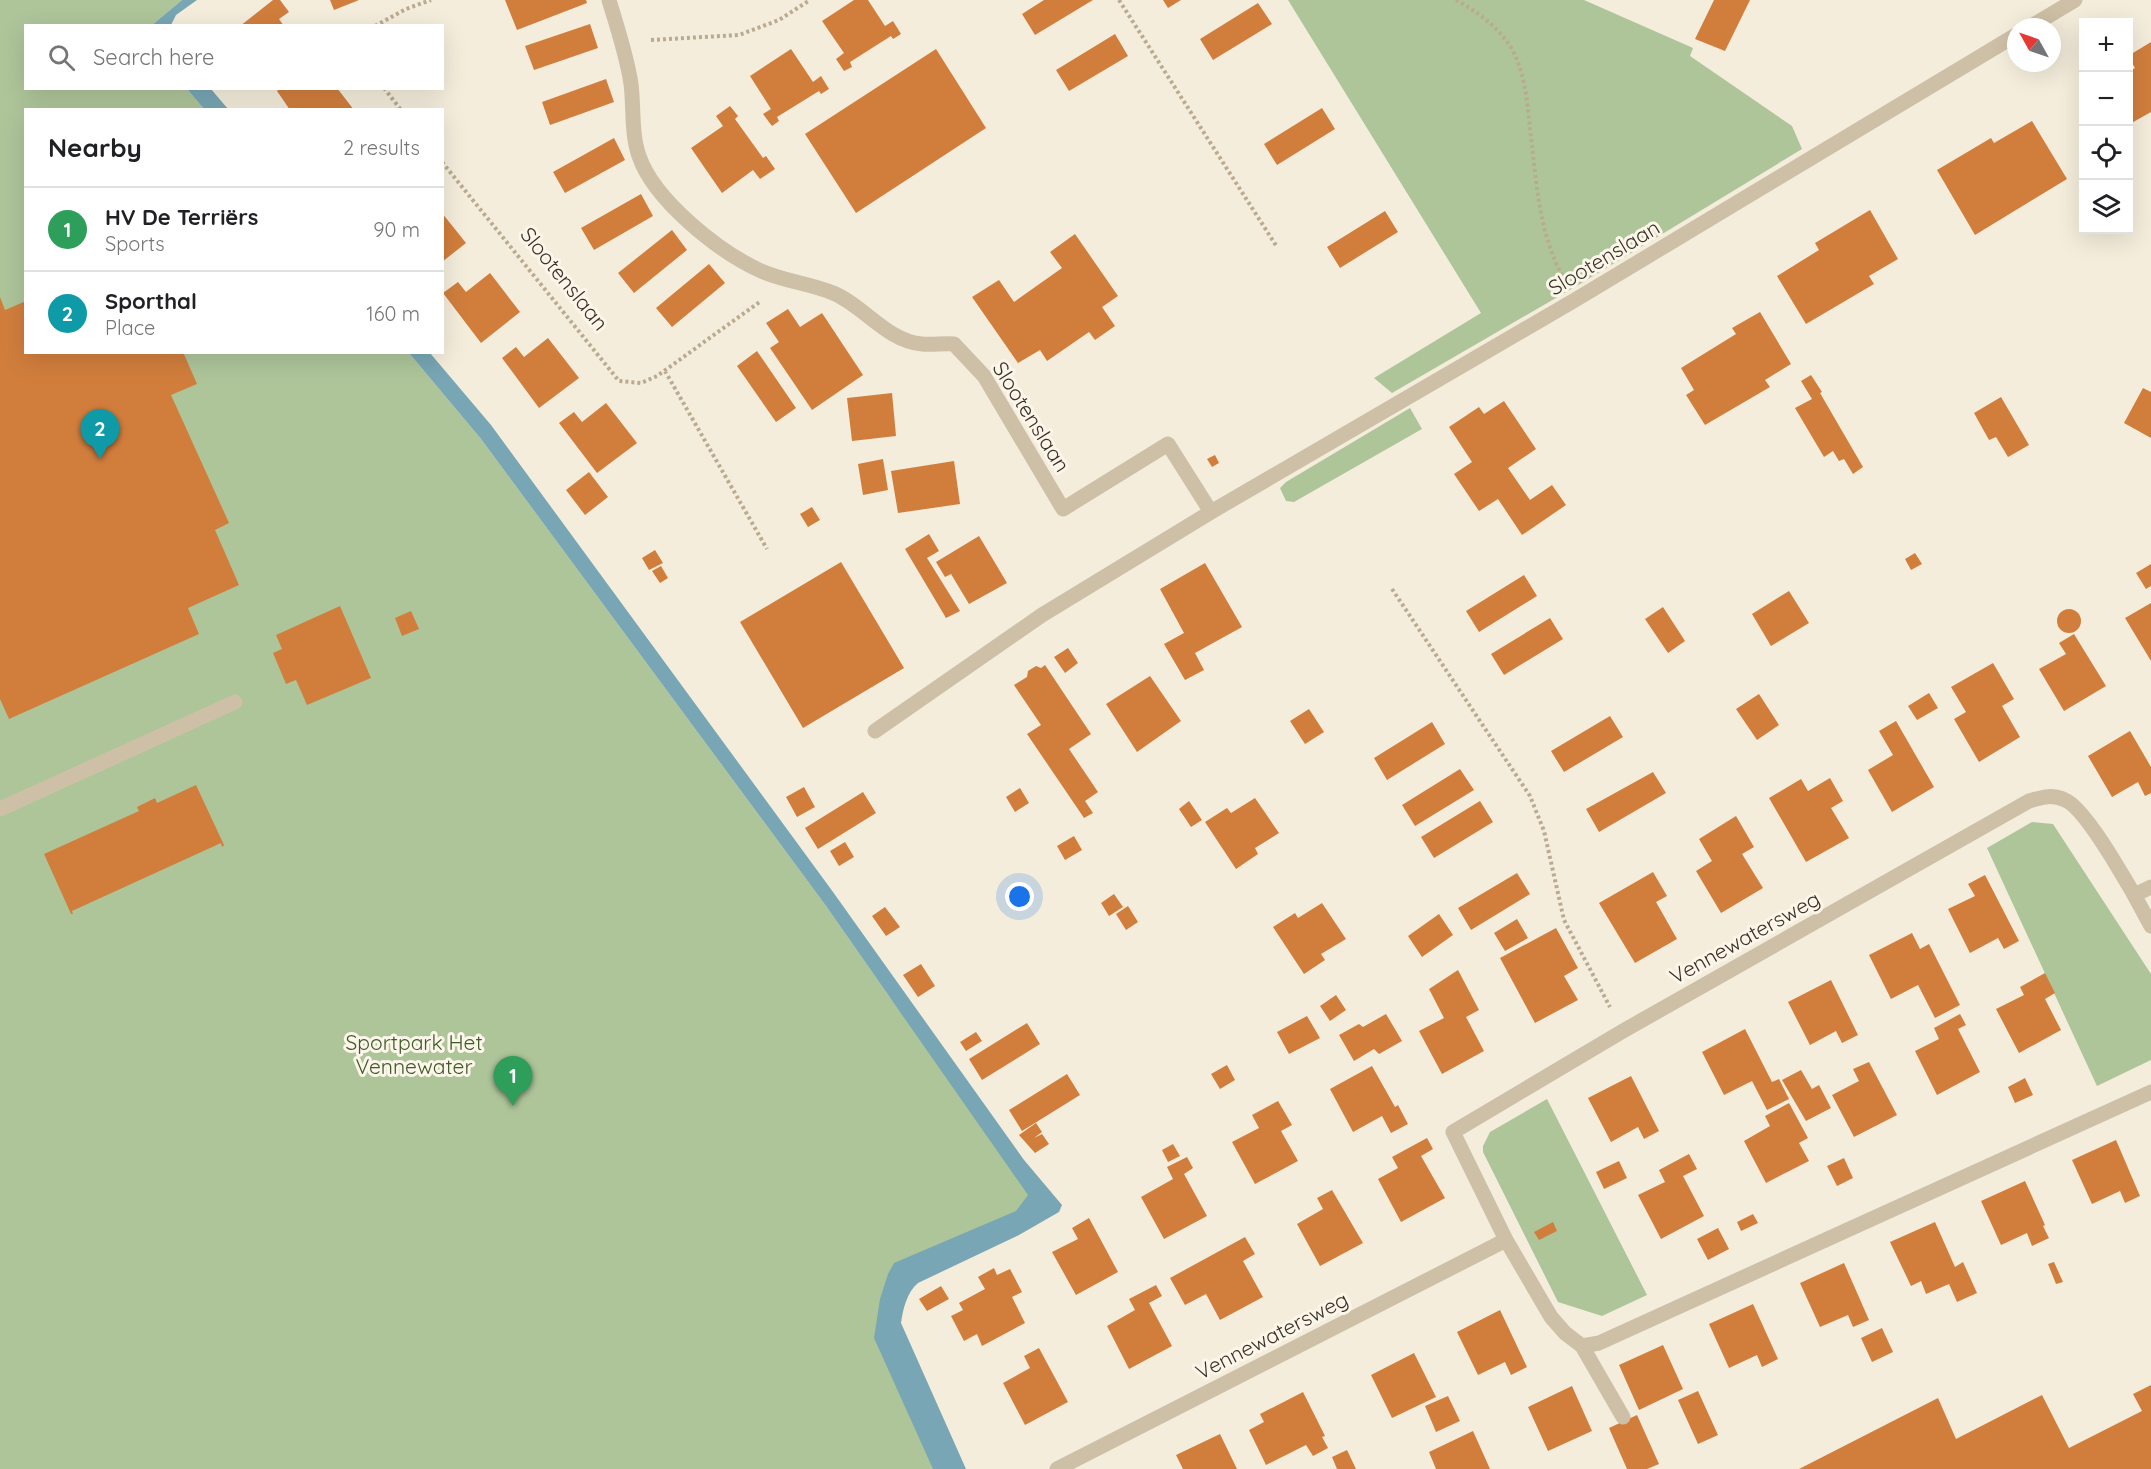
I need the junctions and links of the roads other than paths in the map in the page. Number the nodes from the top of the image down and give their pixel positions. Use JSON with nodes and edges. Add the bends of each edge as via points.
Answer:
{"nodes":[{"id":1,"x":609,"y":0,"type":"edge"},
{"id":2,"x":2074,"y":0,"type":"edge"},
{"id":3,"x":2045,"y":18,"type":"edge"},
{"id":4,"x":2007,"y":40,"type":"edge"},
{"id":5,"x":1211,"y":512,"type":"junction"},
{"id":6,"x":235,"y":702,"type":"dead end"},
{"id":7,"x":875,"y":731,"type":"dead end"},
{"id":8,"x":0,"y":809,"type":"edge"},
{"id":9,"x":2151,"y":887,"type":"edge"},
{"id":10,"x":2134,"y":895,"type":"junction"},
{"id":11,"x":2151,"y":926,"type":"edge"},
{"id":12,"x":2151,"y":1092,"type":"edge"},
{"id":13,"x":1506,"y":1240,"type":"junction"},
{"id":14,"x":1582,"y":1346,"type":"junction"},
{"id":15,"x":1623,"y":1417,"type":"dead end"},
{"id":16,"x":1057,"y":1469,"type":"edge"}],
"edges":[{"from":1,"to":5,"type":"street","name":"Slootenslaan","via":[[630,83],[639,156],[651,182],[722,250],[760,271],[846,298],[890,333],[921,344],[954,344],[984,376],[1063,509],[1168,444]]},
{"from":2,"to":3,"type":"street"},
{"from":4,"to":5,"type":"street","name":"Slootenslaan","via":[[1575,300]]},
{"from":5,"to":7,"type":"street","name":"Slootenslaan","via":[[1042,615]]},
{"from":6,"to":8,"type":"street"},
{"from":9,"to":10,"type":"street"},
{"from":10,"to":11,"type":"street","name":"Vennewatersweg"},
{"from":10,"to":13,"type":"street","name":"Vennewatersweg","via":[[2085,817],[2067,800],[2048,795],[2029,801],[1453,1132]]},
{"from":12,"to":14,"type":"street","via":[[1599,1343]]},
{"from":13,"to":14,"type":"street","name":"Vennewatersweg","via":[[1551,1317]]},
{"from":13,"to":16,"type":"street","name":"Vennewatersweg"},
{"from":14,"to":15,"type":"street","name":"Vennewatersweg"}]}
